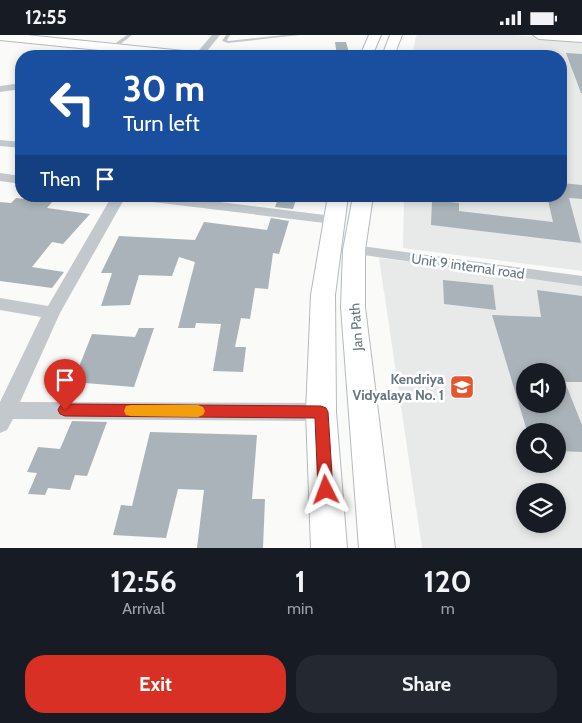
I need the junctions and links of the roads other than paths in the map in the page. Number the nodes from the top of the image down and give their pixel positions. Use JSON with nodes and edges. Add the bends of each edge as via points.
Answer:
{"nodes":[{"id":1,"x":130,"y":35,"type":"edge"},
{"id":2,"x":216,"y":35,"type":"edge"},
{"id":3,"x":228,"y":35,"type":"edge"},
{"id":4,"x":298,"y":35,"type":"edge"},
{"id":5,"x":375,"y":35,"type":"edge"},
{"id":6,"x":396,"y":35,"type":"edge"},
{"id":7,"x":539,"y":35,"type":"edge"},
{"id":8,"x":0,"y":36,"type":"edge"},
{"id":9,"x":581,"y":36,"type":"edge"},
{"id":10,"x":112,"y":48,"type":"junction"},
{"id":11,"x":133,"y":50,"type":"edge"},
{"id":12,"x":202,"y":50,"type":"edge"},
{"id":13,"x":369,"y":50,"type":"edge"},
{"id":14,"x":390,"y":50,"type":"edge"},
{"id":15,"x":15,"y":87,"type":"edge"},
{"id":16,"x":0,"y":89,"type":"edge"},
{"id":17,"x":0,"y":143,"type":"edge"},
{"id":18,"x":15,"y":144,"type":"edge"},
{"id":19,"x":0,"y":177,"type":"edge"},
{"id":20,"x":15,"y":179,"type":"edge"},
{"id":21,"x":116,"y":202,"type":"edge"},
{"id":22,"x":236,"y":202,"type":"edge"},
{"id":23,"x":362,"y":202,"type":"edge"},
{"id":24,"x":336,"y":208,"type":"edge"},
{"id":25,"x":354,"y":250,"type":"junction"},
{"id":26,"x":582,"y":281,"type":"edge"},
{"id":27,"x":0,"y":304,"type":"edge"},
{"id":28,"x":52,"y":313,"type":"junction"},
{"id":29,"x":321,"y":412,"type":"junction"},
{"id":30,"x":2,"y":414,"type":"edge"},
{"id":31,"x":329,"y":548,"type":"edge"},
{"id":32,"x":377,"y":548,"type":"edge"}],
"edges":[{"from":1,"to":10,"type":"lane"},
{"from":2,"to":12,"type":"street"},
{"from":3,"to":4,"type":"lane","via":[[224,41]]},
{"from":5,"to":13,"type":"main road"},
{"from":6,"to":14,"type":"main road"},
{"from":7,"to":9,"type":"main road"},
{"from":8,"to":10,"type":"main road"},
{"from":10,"to":11,"type":"main road"},
{"from":15,"to":16,"type":"street"},
{"from":17,"to":18,"type":"street"},
{"from":19,"to":20,"type":"street"},
{"from":21,"to":28,"type":"street"},
{"from":22,"to":24,"type":"street"},
{"from":23,"to":25,"type":"main road","name":"Jan Path"},
{"from":24,"to":29,"type":"main road","via":[[323,295]]},
{"from":25,"to":26,"type":"street","name":"Unit 9 internal road"},
{"from":25,"to":32,"type":"main road","name":"Jan Path","via":[[353,307]]},
{"from":27,"to":28,"type":"street"},
{"from":28,"to":30,"type":"street"},
{"from":29,"to":30,"type":"street"},
{"from":29,"to":31,"type":"main road"}]}
